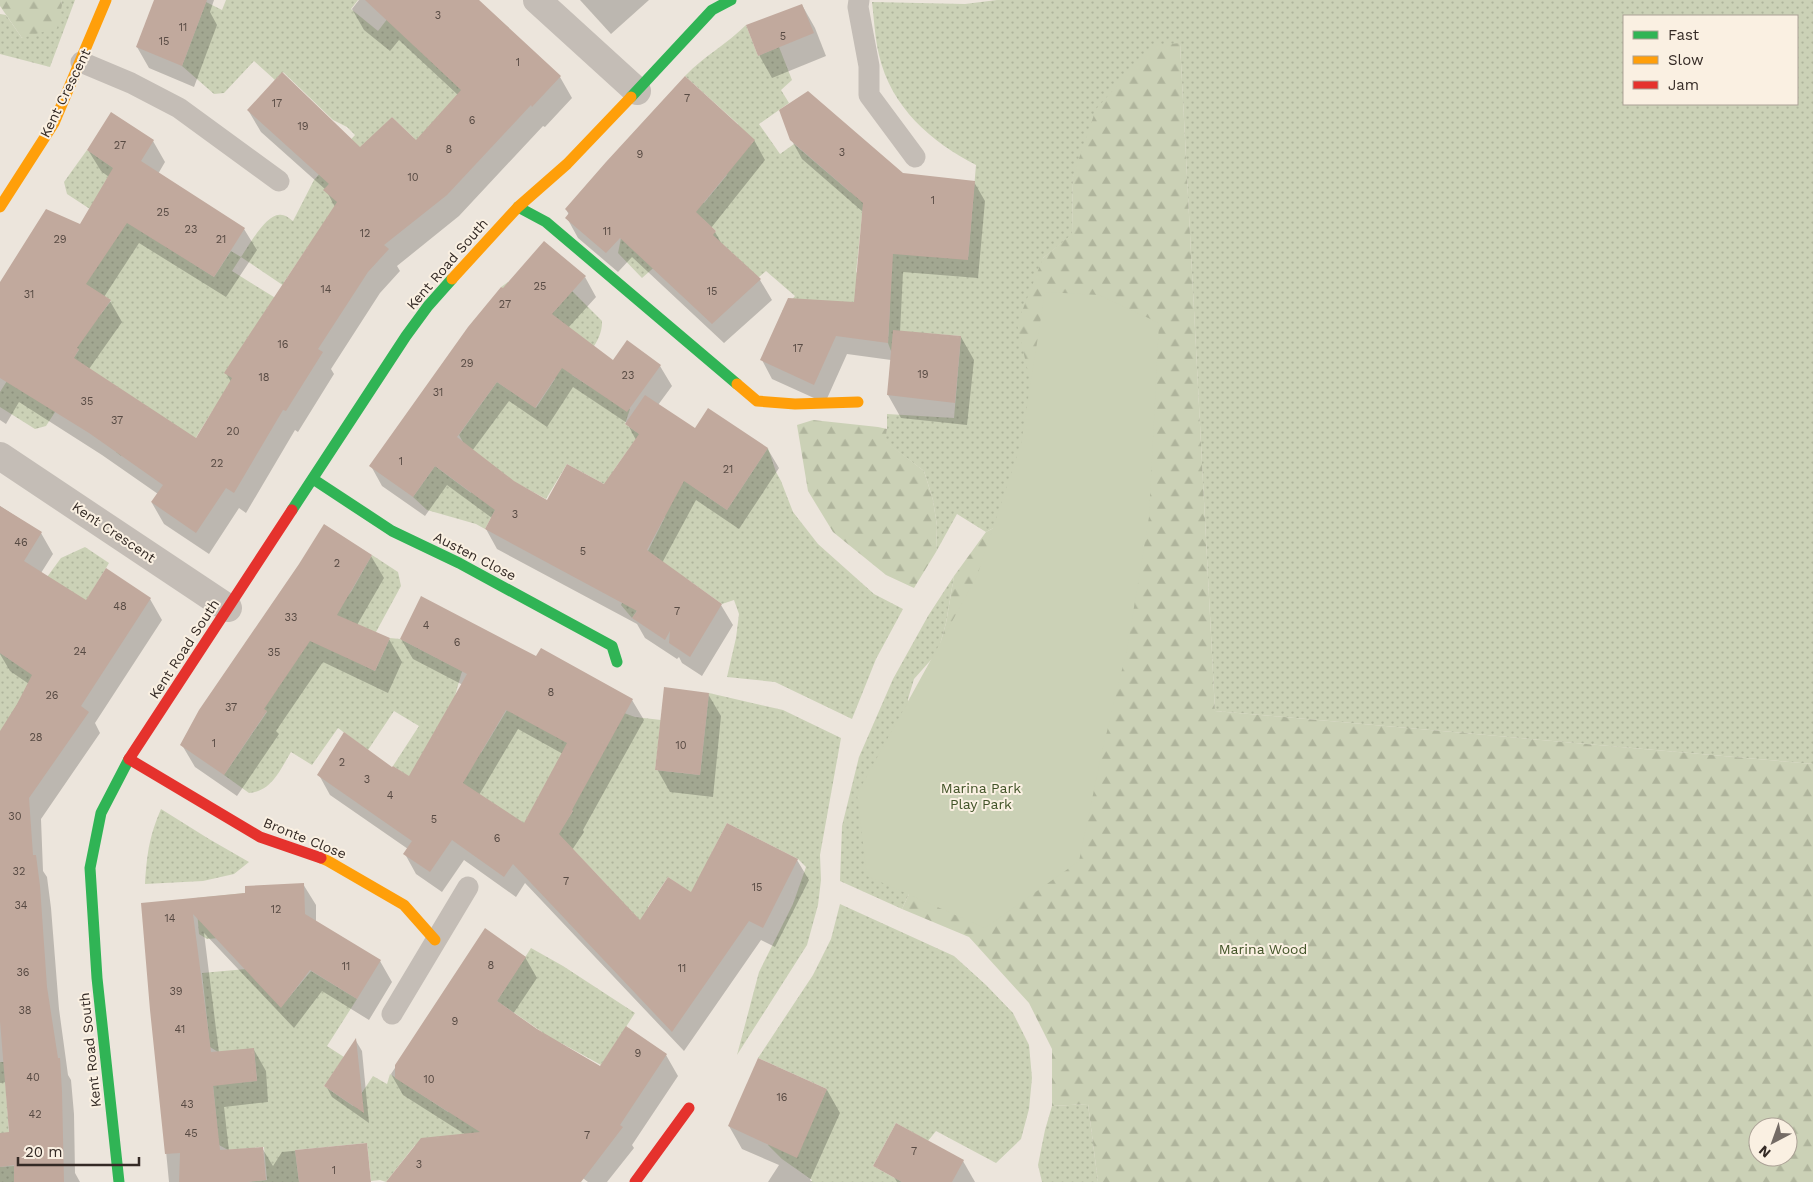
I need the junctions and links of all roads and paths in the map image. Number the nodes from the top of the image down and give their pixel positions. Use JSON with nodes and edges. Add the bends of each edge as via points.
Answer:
{"nodes":[{"id":1,"x":106,"y":0,"type":"edge"},
{"id":2,"x":537,"y":0,"type":"edge"},
{"id":3,"x":731,"y":0,"type":"edge"},
{"id":4,"x":859,"y":0,"type":"edge"},
{"id":5,"x":81,"y":62,"type":"junction"},
{"id":6,"x":638,"y":91,"type":"junction"},
{"id":7,"x":915,"y":157,"type":"dead end"},
{"id":8,"x":279,"y":181,"type":"dead end"},
{"id":9,"x":0,"y":207,"type":"edge"},
{"id":10,"x":518,"y":207,"type":"junction"},
{"id":11,"x":858,"y":402,"type":"dead end"},
{"id":12,"x":0,"y":456,"type":"edge"},
{"id":13,"x":313,"y":479,"type":"junction"},
{"id":14,"x":228,"y":608,"type":"junction"},
{"id":15,"x":618,"y":662,"type":"dead end"},
{"id":16,"x":129,"y":759,"type":"junction"},
{"id":17,"x":468,"y":887,"type":"dead end"},
{"id":18,"x":435,"y":940,"type":"junction"},
{"id":19,"x":392,"y":1014,"type":"dead end"},
{"id":20,"x":688,"y":1108,"type":"dead end"},
{"id":21,"x":119,"y":1182,"type":"edge"},
{"id":22,"x":634,"y":1182,"type":"edge"}],
"edges":[{"from":1,"to":5,"type":"street","name":"Kent Crescent"},
{"from":2,"to":6,"type":"street"},
{"from":3,"to":6,"type":"street","name":"Kent Road South","via":[[712,10]]},
{"from":4,"to":7,"type":"lane","via":[[869,66],[869,95]]},
{"from":5,"to":8,"type":"lane","via":[[131,82],[179,108]]},
{"from":5,"to":9,"type":"street","name":"Kent Crescent","via":[[54,123]]},
{"from":6,"to":10,"type":"street","name":"Kent Road South","via":[[567,164]]},
{"from":10,"to":11,"type":"street","via":[[546,222],[757,401],[795,404]]},
{"from":10,"to":13,"type":"street","name":"Kent Road South","via":[[428,306]]},
{"from":12,"to":14,"type":"street","name":"Kent Crescent"},
{"from":13,"to":14,"type":"street","name":"Kent Road South"},
{"from":13,"to":15,"type":"street","name":"Austen Close","via":[[392,531],[459,563],[612,646]]},
{"from":14,"to":16,"type":"street","name":"Kent Road South"},
{"from":16,"to":18,"type":"street","name":"Bronte Close","via":[[260,837],[328,860],[404,905]]},
{"from":16,"to":21,"type":"street","name":"Kent Road South","via":[[101,813],[90,868],[97,978]]},
{"from":17,"to":18,"type":"lane"},
{"from":18,"to":19,"type":"lane"},
{"from":20,"to":22,"type":"street"}]}
